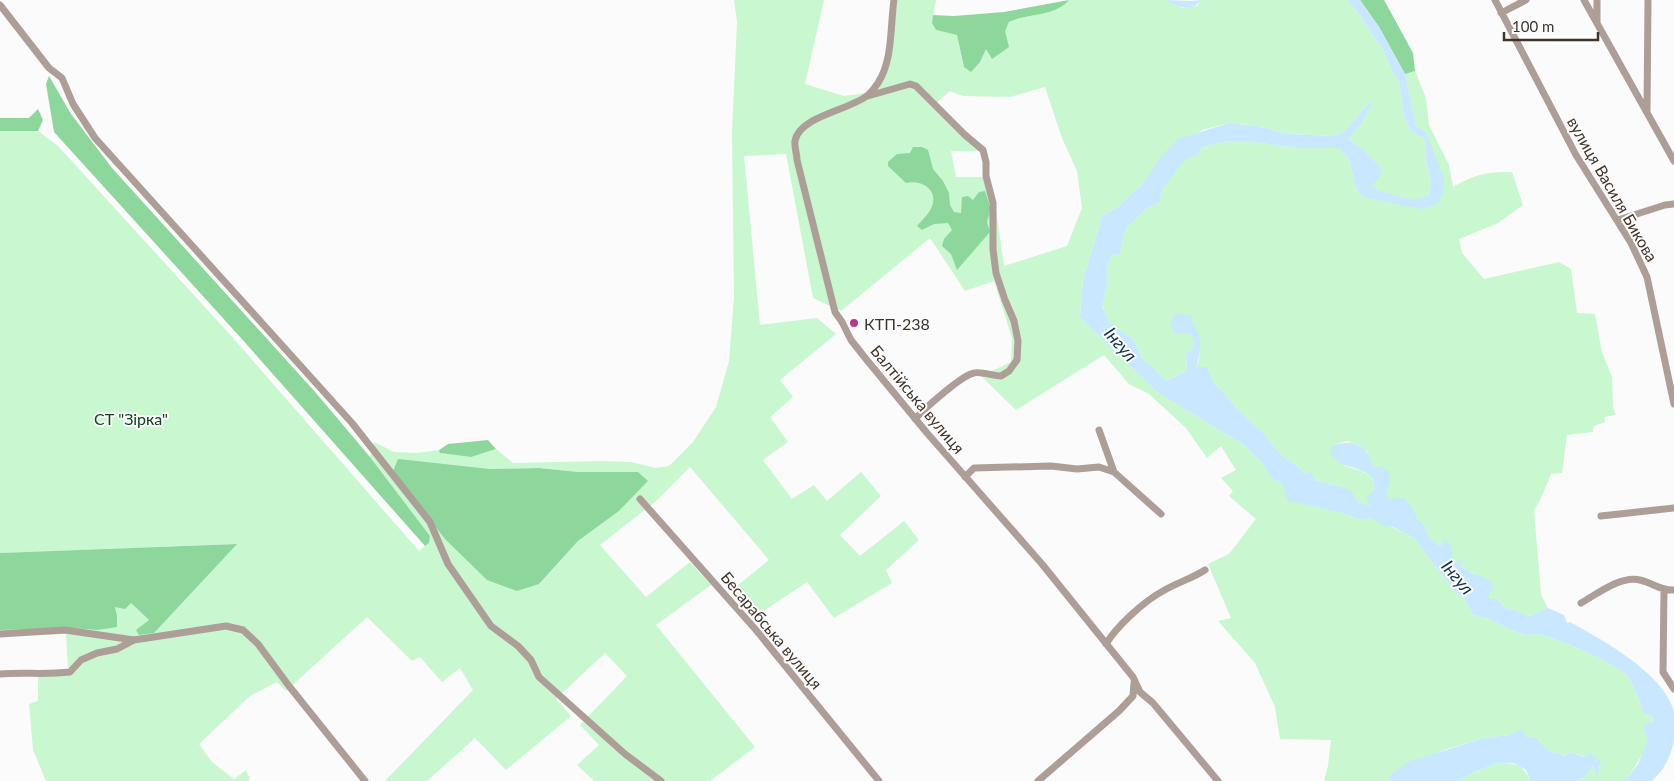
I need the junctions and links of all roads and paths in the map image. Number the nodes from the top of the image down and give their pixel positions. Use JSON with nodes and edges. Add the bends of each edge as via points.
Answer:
{"nodes":[{"id":1,"x":894,"y":0,"type":"edge"},
{"id":2,"x":1495,"y":0,"type":"edge"},
{"id":3,"x":1526,"y":0,"type":"edge"},
{"id":4,"x":1584,"y":0,"type":"edge"},
{"id":5,"x":1597,"y":0,"type":"edge"},
{"id":6,"x":1648,"y":0,"type":"edge"},
{"id":7,"x":0,"y":6,"type":"edge"},
{"id":8,"x":1501,"y":13,"type":"junction"},
{"id":9,"x":1597,"y":22,"type":"junction"},
{"id":10,"x":868,"y":96,"type":"junction"},
{"id":11,"x":1647,"y":112,"type":"junction"},
{"id":12,"x":1674,"y":161,"type":"edge"},
{"id":13,"x":1674,"y":204,"type":"edge"},
{"id":14,"x":1618,"y":220,"type":"junction"},
{"id":15,"x":1674,"y":404,"type":"edge"},
{"id":16,"x":915,"y":419,"type":"junction"},
{"id":17,"x":1099,"y":430,"type":"dead end"},
{"id":18,"x":1114,"y":472,"type":"junction"},
{"id":19,"x":965,"y":477,"type":"junction"},
{"id":20,"x":640,"y":499,"type":"dead end"},
{"id":21,"x":1674,"y":508,"type":"edge"},
{"id":22,"x":1161,"y":514,"type":"dead end"},
{"id":23,"x":1601,"y":516,"type":"dead end"},
{"id":24,"x":1204,"y":570,"type":"dead end"},
{"id":25,"x":1664,"y":590,"type":"junction"},
{"id":26,"x":1674,"y":590,"type":"edge"},
{"id":27,"x":1581,"y":603,"type":"dead end"},
{"id":28,"x":0,"y":634,"type":"edge"},
{"id":29,"x":134,"y":640,"type":"junction"},
{"id":30,"x":1106,"y":644,"type":"junction"},
{"id":31,"x":0,"y":674,"type":"edge"},
{"id":32,"x":1133,"y":677,"type":"junction"},
{"id":33,"x":1674,"y":689,"type":"edge"},
{"id":34,"x":365,"y":781,"type":"edge"},
{"id":35,"x":661,"y":781,"type":"edge"},
{"id":36,"x":879,"y":781,"type":"edge"},
{"id":37,"x":1038,"y":781,"type":"edge"},
{"id":38,"x":1218,"y":781,"type":"edge"}],
"edges":[{"from":1,"to":10,"type":"street","via":[[888,57],[879,82]]},
{"from":2,"to":8,"type":"street","name":"вулиця Василя Бикова"},
{"from":3,"to":8,"type":"street"},
{"from":4,"to":9,"type":"street"},
{"from":5,"to":9,"type":"street"},
{"from":6,"to":11,"type":"street"},
{"from":7,"to":35,"type":"street","via":[[49,68],[62,78],[73,104],[95,138],[352,423],[430,522],[448,564],[492,626],[531,660],[539,677],[624,754]]},
{"from":8,"to":14,"type":"street","name":"вулиця Василя Бикова","via":[[1576,155]]},
{"from":9,"to":11,"type":"street"},
{"from":10,"to":16,"type":"street","name":"Балтійська вулиця","via":[[803,126],[795,140],[797,160],[834,312],[851,340]]},
{"from":10,"to":16,"type":"street","name":"Балтійська вулиця","via":[[910,84],[916,86],[983,150],[993,204],[996,273],[1018,340],[1017,360],[1009,371],[1001,376],[974,372]]},
{"from":11,"to":12,"type":"street"},
{"from":13,"to":14,"type":"street"},
{"from":14,"to":15,"type":"street","name":"вулиця Василя Бикова","via":[[1647,277]]},
{"from":16,"to":19,"type":"street","name":"Балтійська вулиця"},
{"from":17,"to":18,"type":"street"},
{"from":18,"to":19,"type":"street","via":[[1099,467],[1077,470],[1051,466],[974,468]]},
{"from":18,"to":22,"type":"street"},
{"from":19,"to":30,"type":"street","name":"Балтійська вулиця","via":[[1042,564]]},
{"from":20,"to":36,"type":"street","name":"Бесарабська вулиця","via":[[756,630]]},
{"from":21,"to":23,"type":"street"},
{"from":24,"to":30,"type":"street","via":[[1160,592],[1123,622]]},
{"from":25,"to":26,"type":"street"},
{"from":25,"to":27,"type":"street","via":[[1638,579],[1627,580]]},
{"from":25,"to":33,"type":"street","via":[[1663,672]]},
{"from":28,"to":29,"type":"street","via":[[65,630]]},
{"from":29,"to":31,"type":"street","via":[[117,650],[81,660],[70,672]]},
{"from":29,"to":34,"type":"street","via":[[226,626],[243,630],[258,644]]},
{"from":30,"to":32,"type":"street","name":"Балтійська вулиця"},
{"from":32,"to":37,"type":"street","via":[[1133,696]]},
{"from":32,"to":38,"type":"street","name":"Балтійська вулиця","via":[[1140,692],[1154,703]]}]}
